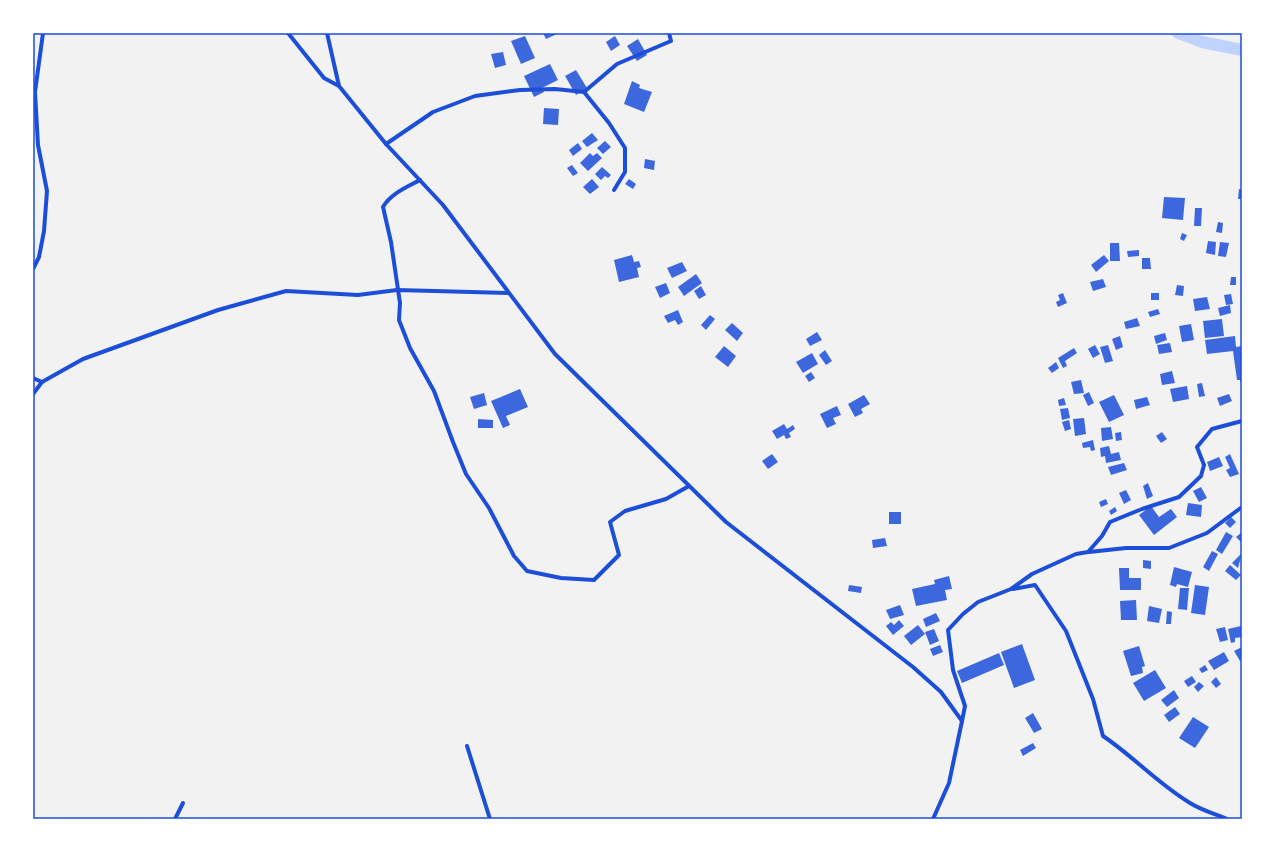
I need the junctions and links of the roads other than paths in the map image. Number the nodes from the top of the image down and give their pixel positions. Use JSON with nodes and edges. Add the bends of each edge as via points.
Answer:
{"nodes":[{"id":1,"x":43,"y":33,"type":"edge"},
{"id":2,"x":288,"y":33,"type":"edge"},
{"id":3,"x":327,"y":33,"type":"edge"},
{"id":4,"x":669,"y":33,"type":"edge"},
{"id":5,"x":339,"y":86,"type":"junction"},
{"id":6,"x":584,"y":92,"type":"junction"},
{"id":7,"x":386,"y":144,"type":"junction"},
{"id":8,"x":420,"y":180,"type":"junction"},
{"id":9,"x":614,"y":190,"type":"dead end"},
{"id":10,"x":33,"y":269,"type":"edge"},
{"id":11,"x":397,"y":290,"type":"junction"},
{"id":12,"x":508,"y":293,"type":"junction"},
{"id":13,"x":33,"y":377,"type":"edge"},
{"id":14,"x":42,"y":382,"type":"junction"},
{"id":15,"x":33,"y":394,"type":"edge"},
{"id":16,"x":1242,"y":421,"type":"edge"},
{"id":17,"x":689,"y":486,"type":"junction"},
{"id":18,"x":1242,"y":507,"type":"edge"},
{"id":19,"x":1088,"y":552,"type":"junction"},
{"id":20,"x":1010,"y":589,"type":"junction"},
{"id":21,"x":962,"y":721,"type":"junction"},
{"id":22,"x":467,"y":746,"type":"dead end"},
{"id":23,"x":183,"y":804,"type":"dead end"},
{"id":24,"x":175,"y":819,"type":"edge"},
{"id":25,"x":490,"y":819,"type":"edge"},
{"id":26,"x":933,"y":819,"type":"edge"},
{"id":27,"x":1227,"y":819,"type":"edge"}],
"edges":[{"from":1,"to":10,"type":"street","via":[[34,92],[38,145],[47,191],[44,231],[39,257]]},
{"from":2,"to":5,"type":"street","via":[[324,78]]},
{"from":3,"to":5,"type":"street"},
{"from":4,"to":6,"type":"street","via":[[671,41],[617,64]]},
{"from":5,"to":7,"type":"street"},
{"from":6,"to":7,"type":"street","via":[[555,89],[520,90],[475,96],[433,112]]},
{"from":6,"to":9,"type":"street","via":[[625,148],[625,172]]},
{"from":7,"to":8,"type":"street"},
{"from":8,"to":11,"type":"street","via":[[393,195],[383,207],[391,242]]},
{"from":8,"to":12,"type":"street","via":[[443,205]]},
{"from":11,"to":12,"type":"street"},
{"from":11,"to":14,"type":"street","via":[[358,295],[286,291],[218,310],[83,359]]},
{"from":11,"to":17,"type":"street","via":[[400,303],[399,320],[410,348],[434,391],[466,474],[489,508],[514,556],[527,571],[561,578],[594,580],[619,555],[610,522],[625,511],[666,499]]},
{"from":12,"to":17,"type":"street","via":[[554,354]]},
{"from":13,"to":14,"type":"street"},
{"from":14,"to":15,"type":"street"},
{"from":16,"to":19,"type":"street","via":[[1212,429],[1197,447],[1204,465],[1201,476],[1179,497],[1110,522]]},
{"from":17,"to":21,"type":"street","via":[[726,522],[913,667],[941,692]]},
{"from":18,"to":19,"type":"street","via":[[1207,533],[1169,548],[1126,548]]},
{"from":19,"to":20,"type":"street","via":[[1076,554],[1032,574]]},
{"from":20,"to":21,"type":"street","via":[[978,602],[948,630],[953,670],[965,706]]},
{"from":20,"to":27,"type":"street","via":[[1035,585],[1066,631],[1093,699],[1103,736],[1191,804]]},
{"from":21,"to":26,"type":"street","via":[[949,783]]},
{"from":22,"to":25,"type":"street"},
{"from":23,"to":24,"type":"street"}]}
